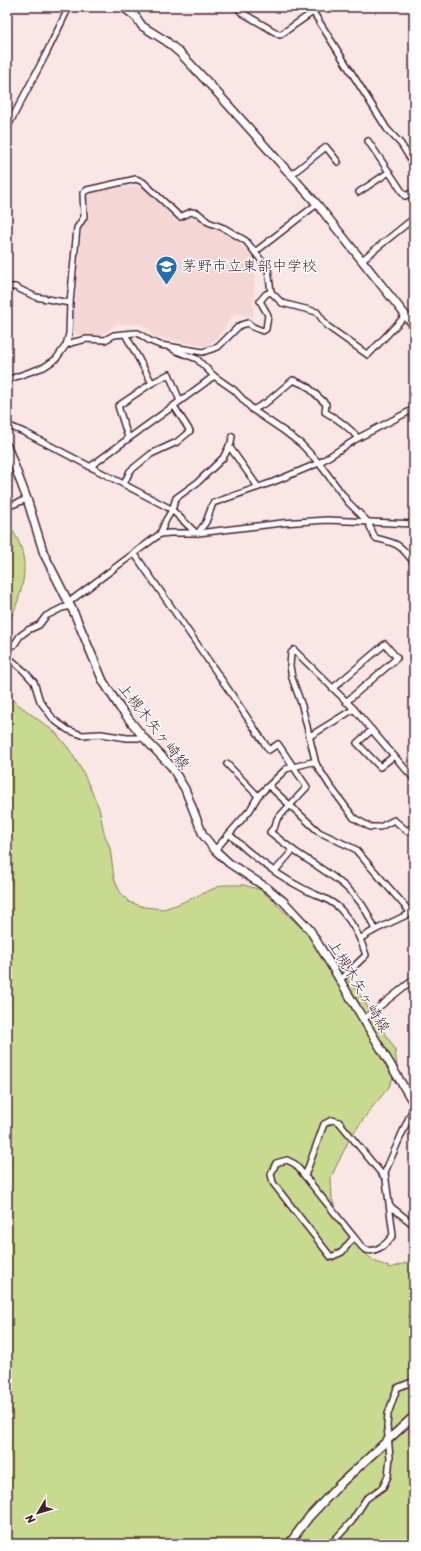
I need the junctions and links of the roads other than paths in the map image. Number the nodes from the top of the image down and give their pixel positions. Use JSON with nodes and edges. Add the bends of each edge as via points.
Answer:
{"nodes":[{"id":1,"x":69,"y":7,"type":"edge"},
{"id":2,"x":123,"y":7,"type":"edge"},
{"id":3,"x":238,"y":7,"type":"edge"},
{"id":4,"x":310,"y":7,"type":"edge"},
{"id":5,"x":313,"y":12,"type":"junction"},
{"id":6,"x":7,"y":128,"type":"edge"},
{"id":7,"x":368,"y":141,"type":"dead end"},
{"id":8,"x":338,"y":162,"type":"dead end"},
{"id":9,"x":414,"y":165,"type":"edge"},
{"id":10,"x":389,"y":172,"type":"junction"},
{"id":11,"x":291,"y":175,"type":"junction"},
{"id":12,"x":359,"y":192,"type":"dead end"},
{"id":13,"x":414,"y":192,"type":"edge"},
{"id":14,"x":317,"y":204,"type":"junction"},
{"id":15,"x":414,"y":218,"type":"edge"},
{"id":16,"x":255,"y":252,"type":"junction"},
{"id":17,"x":362,"y":260,"type":"junction"},
{"id":18,"x":7,"y":287,"type":"edge"},
{"id":19,"x":271,"y":292,"type":"junction"},
{"id":20,"x":70,"y":303,"type":"junction"},
{"id":21,"x":406,"y":316,"type":"junction"},
{"id":22,"x":414,"y":326,"type":"edge"},
{"id":23,"x":125,"y":334,"type":"junction"},
{"id":24,"x":66,"y":345,"type":"junction"},
{"id":25,"x":173,"y":347,"type":"junction"},
{"id":26,"x":214,"y":376,"type":"junction"},
{"id":27,"x":7,"y":380,"type":"edge"},
{"id":28,"x":152,"y":383,"type":"junction"},
{"id":29,"x":180,"y":401,"type":"junction"},
{"id":30,"x":174,"y":406,"type":"junction"},
{"id":31,"x":414,"y":409,"type":"edge"},
{"id":32,"x":253,"y":410,"type":"junction"},
{"id":33,"x":7,"y":425,"type":"edge"},
{"id":34,"x":232,"y":436,"type":"dead end"},
{"id":35,"x":128,"y":437,"type":"junction"},
{"id":36,"x":358,"y":438,"type":"junction"},
{"id":37,"x":7,"y":446,"type":"edge"},
{"id":38,"x":229,"y":446,"type":"junction"},
{"id":39,"x":319,"y":463,"type":"junction"},
{"id":40,"x":90,"y":467,"type":"junction"},
{"id":41,"x":124,"y":484,"type":"junction"},
{"id":42,"x":258,"y":487,"type":"junction"},
{"id":43,"x":27,"y":499,"type":"junction"},
{"id":44,"x":7,"y":507,"type":"edge"},
{"id":45,"x":172,"y":510,"type":"junction"},
{"id":46,"x":368,"y":522,"type":"junction"},
{"id":47,"x":414,"y":524,"type":"edge"},
{"id":48,"x":196,"y":533,"type":"junction"},
{"id":49,"x":160,"y":534,"type":"junction"},
{"id":50,"x":134,"y":553,"type":"junction"},
{"id":51,"x":414,"y":563,"type":"edge"},
{"id":52,"x":70,"y":604,"type":"junction"},
{"id":53,"x":7,"y":645,"type":"edge"},
{"id":54,"x":7,"y":656,"type":"edge"},
{"id":55,"x":333,"y":688,"type":"junction"},
{"id":56,"x":346,"y":702,"type":"junction"},
{"id":57,"x":354,"y":710,"type":"junction"},
{"id":58,"x":372,"y":730,"type":"junction"},
{"id":59,"x":310,"y":736,"type":"junction"},
{"id":60,"x":144,"y":738,"type":"junction"},
{"id":61,"x":394,"y":756,"type":"junction"},
{"id":62,"x":227,"y":764,"type":"dead end"},
{"id":63,"x":316,"y":764,"type":"junction"},
{"id":64,"x":294,"y":767,"type":"junction"},
{"id":65,"x":414,"y":779,"type":"edge"},
{"id":66,"x":269,"y":786,"type":"junction"},
{"id":67,"x":258,"y":796,"type":"junction"},
{"id":68,"x":290,"y":805,"type":"junction"},
{"id":69,"x":414,"y":826,"type":"edge"},
{"id":70,"x":230,"y":835,"type":"junction"},
{"id":71,"x":215,"y":850,"type":"junction"},
{"id":72,"x":293,"y":850,"type":"junction"},
{"id":73,"x":275,"y":871,"type":"junction"},
{"id":74,"x":411,"y":913,"type":"junction"},
{"id":75,"x":414,"y":918,"type":"edge"},
{"id":76,"x":375,"y":930,"type":"junction"},
{"id":77,"x":361,"y":938,"type":"junction"},
{"id":78,"x":414,"y":979,"type":"edge"},
{"id":79,"x":340,"y":980,"type":"junction"},
{"id":80,"x":364,"y":1019,"type":"junction"},
{"id":81,"x":414,"y":1105,"type":"edge"},
{"id":82,"x":305,"y":1176,"type":"junction"},
{"id":83,"x":386,"y":1179,"type":"junction"},
{"id":84,"x":390,"y":1206,"type":"junction"},
{"id":85,"x":414,"y":1225,"type":"edge"},
{"id":86,"x":354,"y":1236,"type":"junction"},
{"id":87,"x":414,"y":1381,"type":"edge"},
{"id":88,"x":414,"y":1416,"type":"edge"},
{"id":89,"x":388,"y":1440,"type":"junction"},
{"id":90,"x":289,"y":1544,"type":"edge"},
{"id":91,"x":331,"y":1544,"type":"edge"}],
"edges":[{"from":1,"to":6,"type":"street"},
{"from":2,"to":11,"type":"main road","via":[[136,17],[142,26],[181,54]]},
{"from":3,"to":5,"type":"street","via":[[241,12],[280,35]]},
{"from":4,"to":5,"type":"street"},
{"from":5,"to":9,"type":"street","via":[[387,129],[401,144]]},
{"from":7,"to":10,"type":"street"},
{"from":8,"to":11,"type":"street","via":[[326,147]]},
{"from":10,"to":12,"type":"street"},
{"from":10,"to":13,"type":"street","via":[[405,196]]},
{"from":11,"to":14,"type":"main road"},
{"from":14,"to":16,"type":"street"},
{"from":14,"to":17,"type":"main road"},
{"from":15,"to":17,"type":"street"},
{"from":16,"to":19,"type":"street","via":[[268,269]]},
{"from":16,"to":20,"type":"street","via":[[246,241],[208,222],[198,213],[191,212],[180,217],[143,182],[136,179],[87,190],[83,193],[83,222],[77,228]]},
{"from":17,"to":21,"type":"main road"},
{"from":18,"to":20,"type":"street","via":[[14,287],[36,297]]},
{"from":19,"to":21,"type":"street","via":[[282,303],[317,312],[327,326],[368,355]]},
{"from":19,"to":25,"type":"street","via":[[260,301],[268,315],[266,329],[263,331],[248,323],[241,325],[218,347],[203,352]]},
{"from":20,"to":24,"type":"street"},
{"from":21,"to":22,"type":"main road"},
{"from":23,"to":24,"type":"street","via":[[114,335],[105,340],[87,339]]},
{"from":23,"to":25,"type":"street","via":[[138,333],[150,341]]},
{"from":23,"to":28,"type":"street"},
{"from":24,"to":27,"type":"street","via":[[56,359],[44,367]]},
{"from":25,"to":26,"type":"street","via":[[174,350],[197,359]]},
{"from":26,"to":29,"type":"street"},
{"from":26,"to":32,"type":"street","via":[[234,390]]},
{"from":28,"to":29,"type":"street","via":[[169,374]]},
{"from":28,"to":35,"type":"street","via":[[118,406]]},
{"from":29,"to":30,"type":"street"},
{"from":30,"to":35,"type":"street"},
{"from":30,"to":41,"type":"street","via":[[190,431],[177,442],[151,454],[130,472]]},
{"from":31,"to":36,"type":"street"},
{"from":32,"to":36,"type":"street","via":[[293,380],[307,386],[326,404],[325,412],[335,417]]},
{"from":32,"to":39,"type":"street","via":[[301,444]]},
{"from":33,"to":40,"type":"street"},
{"from":34,"to":38,"type":"street"},
{"from":35,"to":40,"type":"street"},
{"from":36,"to":39,"type":"street"},
{"from":37,"to":43,"type":"main road","name":"上槻木矢ヶ崎線"},
{"from":38,"to":42,"type":"street"},
{"from":38,"to":45,"type":"street","via":[[223,458],[210,472],[176,498]]},
{"from":39,"to":42,"type":"street"},
{"from":39,"to":46,"type":"street","via":[[348,502]]},
{"from":40,"to":41,"type":"street"},
{"from":41,"to":45,"type":"street"},
{"from":42,"to":48,"type":"street","via":[[213,503],[206,522]]},
{"from":43,"to":44,"type":"street"},
{"from":43,"to":52,"type":"main road","name":"上槻木矢ヶ崎線","via":[[44,554]]},
{"from":45,"to":48,"type":"street"},
{"from":45,"to":49,"type":"street"},
{"from":46,"to":47,"type":"street"},
{"from":46,"to":48,"type":"street","via":[[304,521]]},
{"from":46,"to":51,"type":"street","via":[[375,538],[396,543]]},
{"from":48,"to":49,"type":"street"},
{"from":49,"to":50,"type":"street"},
{"from":50,"to":52,"type":"street"},
{"from":50,"to":64,"type":"street","via":[[269,750],[278,744]]},
{"from":52,"to":53,"type":"street","via":[[46,616],[39,625],[20,636],[14,645]]},
{"from":52,"to":60,"type":"main road","name":"上槻木矢ヶ崎線","via":[[103,681]]},
{"from":54,"to":60,"type":"street","via":[[34,682],[40,701],[54,720],[68,730],[82,735]]},
{"from":55,"to":56,"type":"street"},
{"from":55,"to":56,"type":"street","via":[[386,644],[397,658]]},
{"from":55,"to":59,"type":"street","via":[[294,650],[290,653],[292,678]]},
{"from":56,"to":57,"type":"street"},
{"from":57,"to":58,"type":"street"},
{"from":57,"to":59,"type":"street"},
{"from":58,"to":61,"type":"street"},
{"from":58,"to":61,"type":"street","via":[[358,743],[380,767]]},
{"from":59,"to":63,"type":"street"},
{"from":60,"to":71,"type":"main road","name":"上槻木矢ヶ崎線","via":[[171,766],[185,789],[203,835]]},
{"from":61,"to":65,"type":"street"},
{"from":62,"to":67,"type":"street"},
{"from":63,"to":64,"type":"street","via":[[312,762]]},
{"from":63,"to":69,"type":"street","via":[[354,818],[370,827],[380,827],[394,820],[407,831]]},
{"from":64,"to":66,"type":"street","via":[[286,769]]},
{"from":64,"to":68,"type":"street","via":[[307,787]]},
{"from":66,"to":67,"type":"street"},
{"from":66,"to":68,"type":"street"},
{"from":67,"to":70,"type":"street"},
{"from":68,"to":72,"type":"street","via":[[277,819],[270,832]]},
{"from":68,"to":74,"type":"street","via":[[319,832],[355,849]]},
{"from":70,"to":71,"type":"street"},
{"from":70,"to":73,"type":"street"},
{"from":71,"to":79,"type":"main road","name":"上槻木矢ヶ崎線","via":[[294,911],[310,930]]},
{"from":72,"to":73,"type":"street"},
{"from":72,"to":76,"type":"street","via":[[350,889],[362,903]]},
{"from":73,"to":77,"type":"street","via":[[340,908]]},
{"from":74,"to":75,"type":"street"},
{"from":74,"to":76,"type":"street"},
{"from":76,"to":77,"type":"street"},
{"from":77,"to":79,"type":"street","via":[[366,955]]},
{"from":78,"to":80,"type":"street"},
{"from":79,"to":80,"type":"main road","name":"上槻木矢ヶ崎線"},
{"from":80,"to":81,"type":"main road","name":"上槻木矢ヶ崎線"},
{"from":81,"to":83,"type":"street","via":[[385,1172]]},
{"from":82,"to":83,"type":"street","via":[[324,1124],[332,1120],[340,1122]]},
{"from":82,"to":86,"type":"street"},
{"from":82,"to":86,"type":"street","via":[[295,1164],[287,1160],[276,1163],[271,1174],[273,1183],[331,1257],[342,1252]]},
{"from":83,"to":84,"type":"street"},
{"from":84,"to":85,"type":"street"},
{"from":84,"to":86,"type":"street","via":[[393,1235],[390,1241],[370,1251],[362,1248]]},
{"from":87,"to":89,"type":"street","via":[[397,1388],[388,1414]]},
{"from":88,"to":89,"type":"main road"},
{"from":89,"to":90,"type":"main road","via":[[309,1517]]},
{"from":89,"to":91,"type":"street","via":[[388,1476],[383,1487],[366,1499],[352,1521]]}]}
